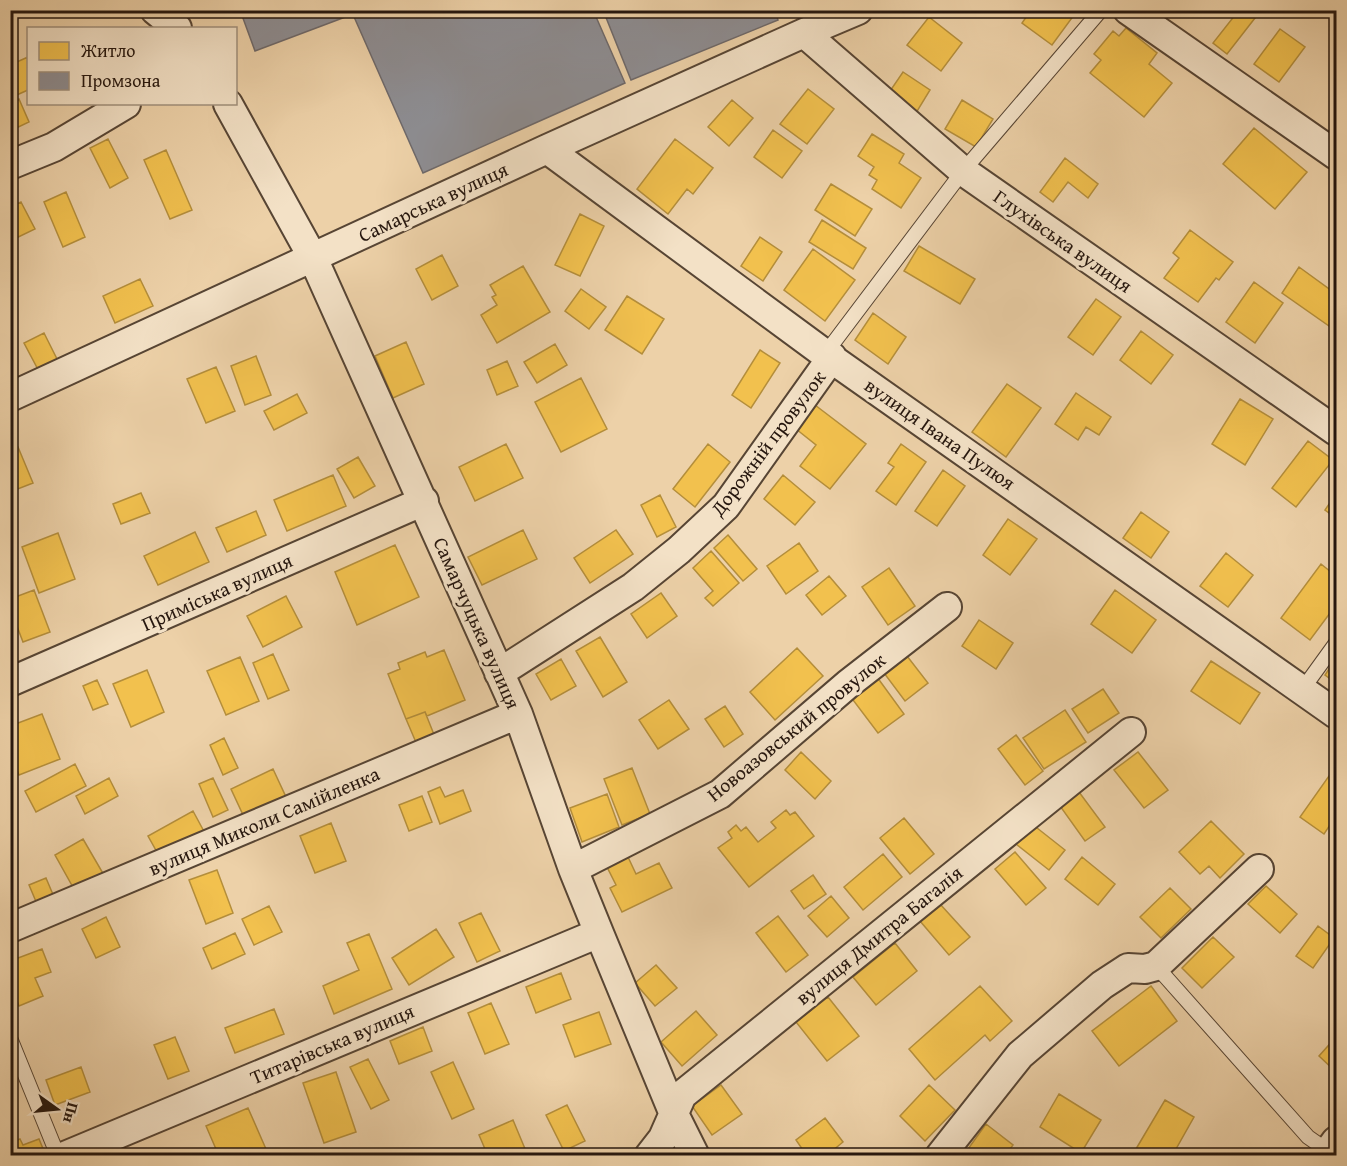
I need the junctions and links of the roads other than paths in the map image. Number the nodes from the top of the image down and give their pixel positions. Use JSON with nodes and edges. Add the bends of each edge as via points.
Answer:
{"nodes":[{"id":1,"x":156,"y":10,"type":"edge"},
{"id":2,"x":858,"y":10,"type":"edge"},
{"id":3,"x":1101,"y":10,"type":"edge"},
{"id":4,"x":1128,"y":10,"type":"edge"},
{"id":5,"x":176,"y":27,"type":"edge"},
{"id":6,"x":804,"y":33,"type":"junction"},
{"id":7,"x":124,"y":105,"type":"edge"},
{"id":8,"x":229,"y":105,"type":"edge"},
{"id":9,"x":547,"y":149,"type":"junction"},
{"id":10,"x":1336,"y":155,"type":"edge"},
{"id":11,"x":10,"y":165,"type":"edge"},
{"id":12,"x":963,"y":171,"type":"junction"},
{"id":13,"x":313,"y":258,"type":"junction"},
{"id":14,"x":829,"y":356,"type":"junction"},
{"id":15,"x":10,"y":398,"type":"edge"},
{"id":16,"x":1336,"y":431,"type":"edge"},
{"id":17,"x":423,"y":501,"type":"junction"},
{"id":18,"x":947,"y":607,"type":"dead end"},
{"id":19,"x":1336,"y":643,"type":"edge"},
{"id":20,"x":499,"y":674,"type":"junction"},
{"id":21,"x":10,"y":682,"type":"edge"},
{"id":22,"x":1302,"y":690,"type":"junction"},
{"id":23,"x":518,"y":714,"type":"junction"},
{"id":24,"x":1336,"y":714,"type":"edge"},
{"id":25,"x":1131,"y":732,"type":"dead end"},
{"id":26,"x":573,"y":869,"type":"junction"},
{"id":27,"x":1259,"y":869,"type":"dead end"},
{"id":28,"x":10,"y":928,"type":"edge"},
{"id":29,"x":599,"y":933,"type":"junction"},
{"id":30,"x":1156,"y":966,"type":"junction"},
{"id":31,"x":10,"y":1038,"type":"edge"},
{"id":32,"x":674,"y":1112,"type":"junction"},
{"id":33,"x":1330,"y":1149,"type":"edge"},
{"id":34,"x":58,"y":1155,"type":"edge"},
{"id":35,"x":66,"y":1155,"type":"edge"},
{"id":36,"x":650,"y":1155,"type":"edge"},
{"id":37,"x":695,"y":1155,"type":"edge"},
{"id":38,"x":940,"y":1155,"type":"edge"}],
"edges":[{"from":1,"to":5,"type":"street"},
{"from":2,"to":6,"type":"street","name":"Самарська вулиця"},
{"from":3,"to":12,"type":"lane"},
{"from":4,"to":10,"type":"street"},
{"from":6,"to":9,"type":"street","name":"Самарська вулиця"},
{"from":6,"to":12,"type":"street","name":"Глухівська вулиця"},
{"from":7,"to":11,"type":"street","via":[[54,147]]},
{"from":8,"to":13,"type":"street","name":"Самарчуцька вулиця"},
{"from":9,"to":13,"type":"street","name":"Самарська вулиця"},
{"from":9,"to":14,"type":"street","name":"вулиця Івана Пулюя"},
{"from":12,"to":14,"type":"lane"},
{"from":12,"to":16,"type":"street","name":"Глухівська вулиця"},
{"from":13,"to":15,"type":"street","name":"Самарська вулиця"},
{"from":13,"to":17,"type":"street","name":"Самарчуцька вулиця"},
{"from":14,"to":20,"type":"street","name":"Дорожній провулок","via":[[726,506],[633,587]]},
{"from":14,"to":22,"type":"street","name":"вулиця Івана Пулюя"},
{"from":17,"to":20,"type":"street","name":"Самарчуцька вулиця"},
{"from":17,"to":21,"type":"street","name":"Приміська вулиця"},
{"from":18,"to":26,"type":"street","name":"Новоазовський провулок","via":[[848,684],[720,794]]},
{"from":19,"to":22,"type":"lane"},
{"from":20,"to":23,"type":"street","name":"Самарчуцька вулиця"},
{"from":22,"to":24,"type":"street","name":"вулиця Івана Пулюя"},
{"from":23,"to":26,"type":"street","name":"Самарчуцька вулиця"},
{"from":23,"to":28,"type":"street","name":"вулиця Миколи Самійленка"},
{"from":25,"to":32,"type":"street","name":"вулиця Дмитра Багалія","via":[[699,1080],[682,1095]]},
{"from":26,"to":29,"type":"street","name":"Самарчуцька вулиця"},
{"from":27,"to":30,"type":"street"},
{"from":29,"to":32,"type":"street","name":"Самарчуцька вулиця"},
{"from":29,"to":35,"type":"street","name":"Титарівська вулиця"},
{"from":30,"to":33,"type":"lane","via":[[1308,1137]]},
{"from":30,"to":38,"type":"street","via":[[1128,968],[1020,1054]]},
{"from":31,"to":34,"type":"lane"},
{"from":32,"to":36,"type":"street","name":"вулиця Дмитра Багалія","via":[[663,1138]]},
{"from":32,"to":37,"type":"street","name":"Самарчуцька вулиця"}]}
